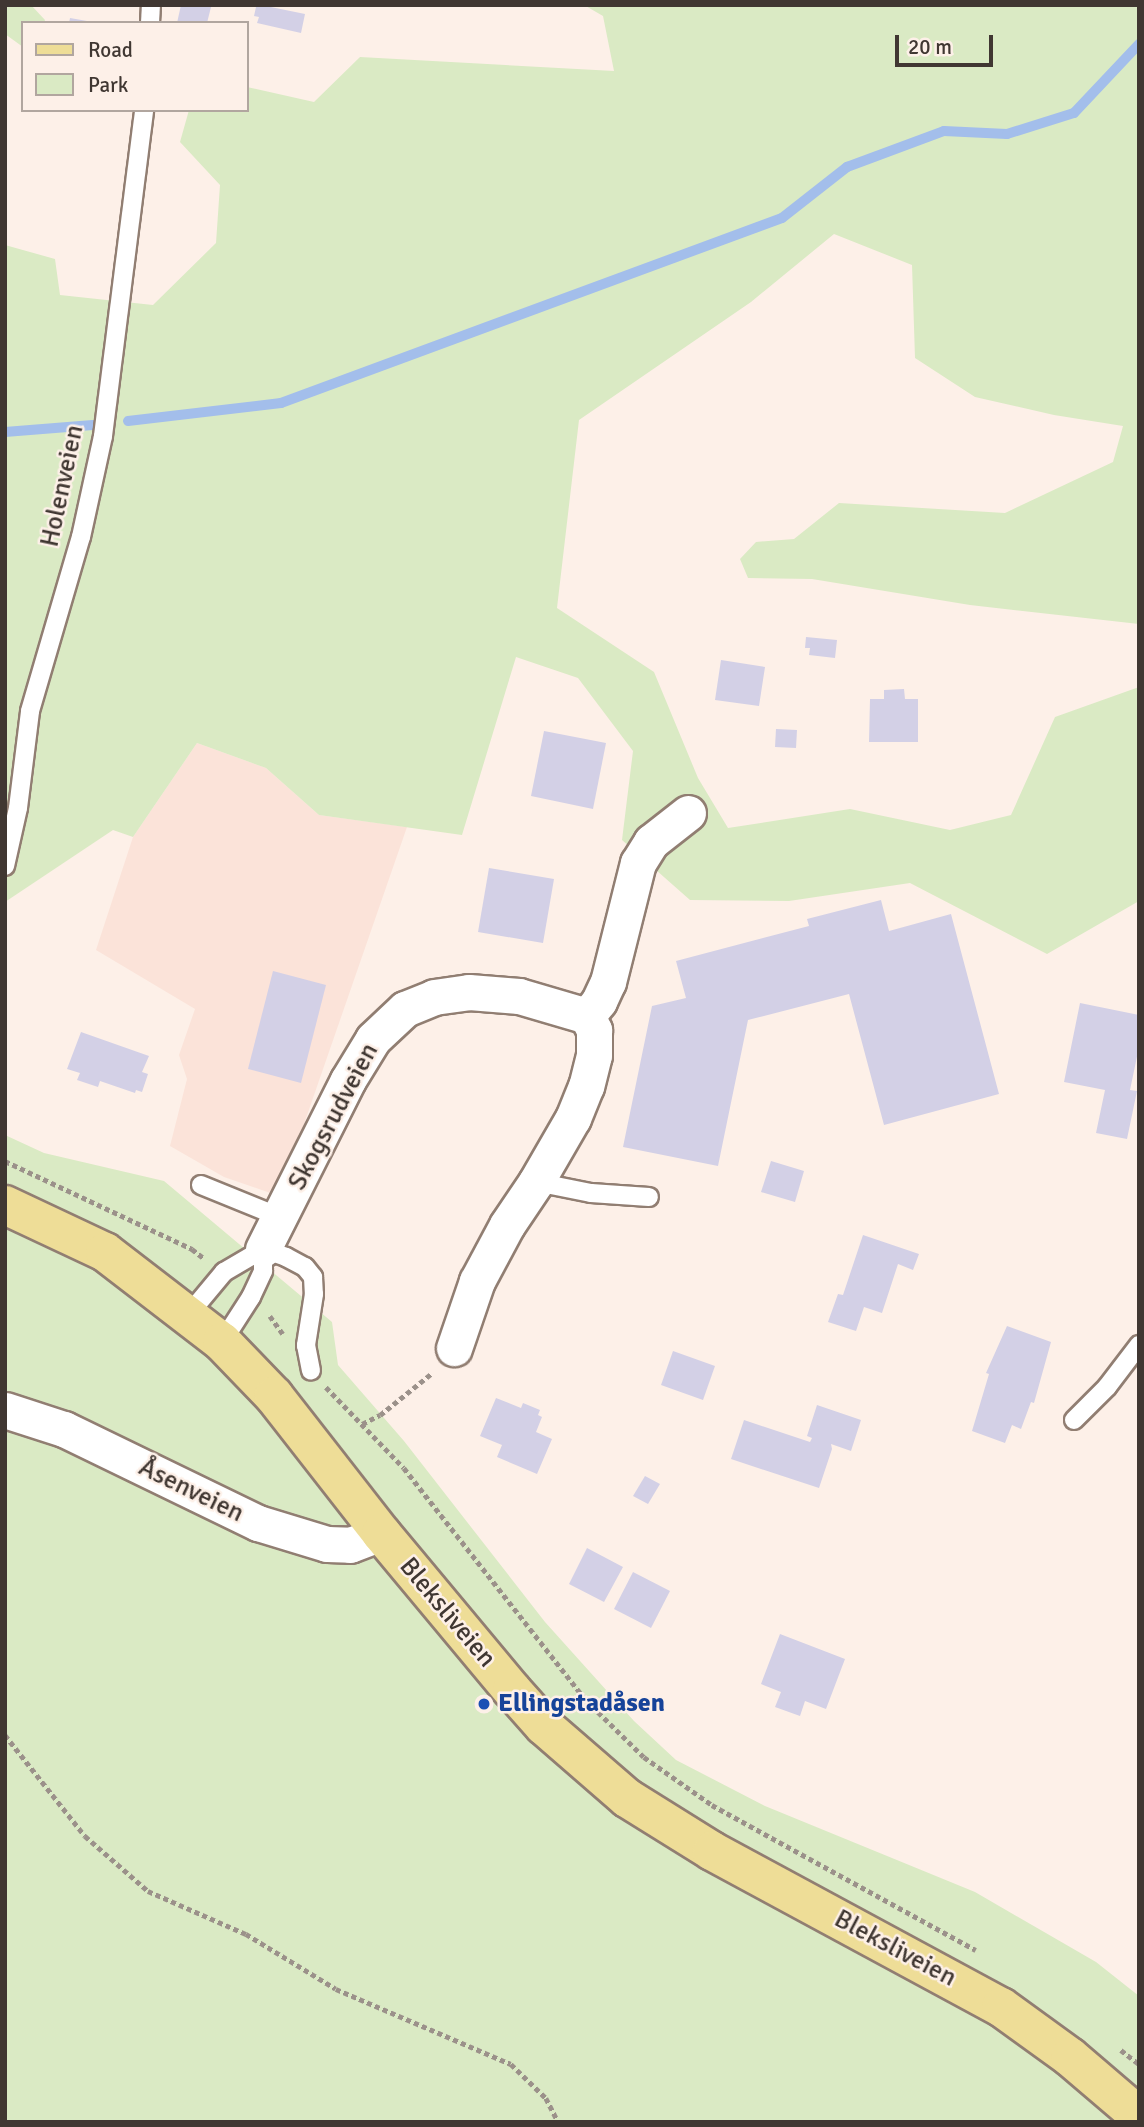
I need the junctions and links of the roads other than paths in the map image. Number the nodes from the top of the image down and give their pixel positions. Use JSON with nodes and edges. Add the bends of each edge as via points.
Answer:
{"nodes":[{"id":1,"x":144,"y":112,"type":"edge"},
{"id":2,"x":688,"y":813,"type":"dead end"},
{"id":3,"x":5,"y":866,"type":"edge"},
{"id":4,"x":587,"y":1016,"type":"junction"},
{"id":5,"x":536,"y":1182,"type":"junction"},
{"id":6,"x":201,"y":1185,"type":"dead end"},
{"id":7,"x":649,"y":1198,"type":"dead end"},
{"id":8,"x":5,"y":1205,"type":"edge"},
{"id":9,"x":281,"y":1217,"type":"junction"},
{"id":10,"x":264,"y":1250,"type":"junction"},
{"id":11,"x":189,"y":1314,"type":"junction"},
{"id":12,"x":222,"y":1342,"type":"junction"},
{"id":13,"x":1139,"y":1345,"type":"edge"},
{"id":14,"x":454,"y":1348,"type":"road end"},
{"id":15,"x":311,"y":1371,"type":"road end"},
{"id":16,"x":5,"y":1410,"type":"edge"},
{"id":17,"x":1074,"y":1420,"type":"dead end"},
{"id":18,"x":381,"y":1533,"type":"junction"},
{"id":19,"x":1139,"y":2116,"type":"edge"}],
"edges":[{"from":1,"to":3,"type":"lane","name":"Holenveien","via":[[103,436],[82,537],[30,711],[18,808]]},
{"from":2,"to":4,"type":"street","via":[[652,842],[638,863],[608,982]]},
{"from":4,"to":5,"type":"street","via":[[594,1030],[586,1086]]},
{"from":4,"to":9,"type":"street","name":"Skogsrudveien","via":[[519,996],[469,992],[434,997],[405,1009],[373,1039],[348,1080]]},
{"from":5,"to":7,"type":"lane"},
{"from":5,"to":14,"type":"street","via":[[477,1281]]},
{"from":6,"to":9,"type":"lane"},
{"from":8,"to":11,"type":"main road","name":"Bleksliveien","via":[[105,1252]]},
{"from":9,"to":10,"type":"street","name":"Skogsrudveien"},
{"from":10,"to":11,"type":"lane","via":[[224,1272]]},
{"from":10,"to":12,"type":"lane","name":"Skogsrudveien","via":[[263,1271]]},
{"from":10,"to":15,"type":"lane","via":[[305,1267],[313,1277],[307,1326]]},
{"from":11,"to":12,"type":"main road","name":"Bleksliveien"},
{"from":12,"to":18,"type":"main road","name":"Bleksliveien","via":[[274,1396]]},
{"from":13,"to":17,"type":"lane"},
{"from":16,"to":18,"type":"street","name":"Åsenveien","via":[[64,1429],[258,1523],[327,1544],[350,1545]]},
{"from":18,"to":19,"type":"main road","name":"Bleksliveien","via":[[544,1726],[627,1798],[712,1851],[1001,2007],[1070,2057]]}]}
